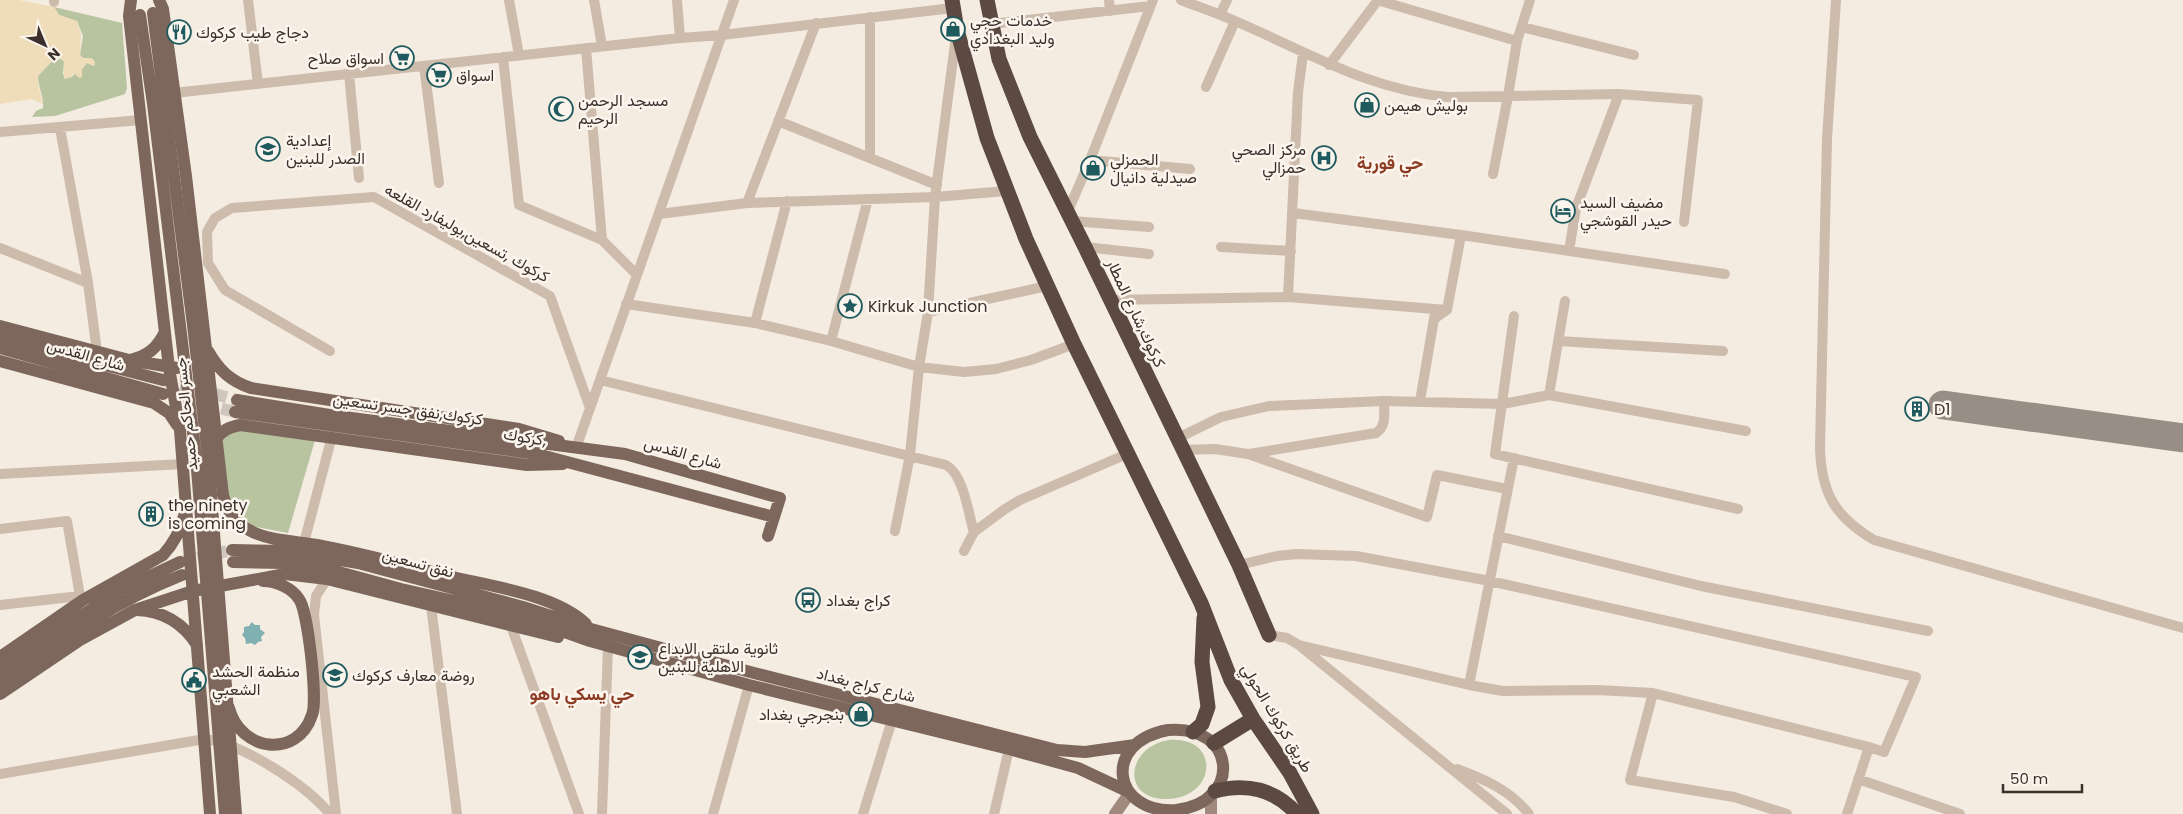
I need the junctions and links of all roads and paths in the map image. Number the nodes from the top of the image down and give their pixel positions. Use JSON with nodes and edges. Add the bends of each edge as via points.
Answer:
{"nodes":[{"id":1,"x":131,"y":0,"type":"edge"},
{"id":2,"x":138,"y":0,"type":"edge"},
{"id":3,"x":160,"y":0,"type":"edge"},
{"id":4,"x":248,"y":0,"type":"edge"},
{"id":5,"x":509,"y":0,"type":"edge"},
{"id":6,"x":594,"y":0,"type":"edge"},
{"id":7,"x":677,"y":0,"type":"edge"},
{"id":8,"x":734,"y":0,"type":"edge"},
{"id":9,"x":987,"y":0,"type":"edge"},
{"id":10,"x":1181,"y":0,"type":"edge"},
{"id":11,"x":1227,"y":0,"type":"edge"},
{"id":12,"x":1377,"y":0,"type":"edge"},
{"id":13,"x":1530,"y":0,"type":"edge"},
{"id":14,"x":1836,"y":0,"type":"edge"},
{"id":15,"x":1152,"y":3,"type":"edge"},
{"id":16,"x":953,"y":4,"type":"edge"},
{"id":17,"x":1110,"y":5,"type":"edge"},
{"id":18,"x":148,"y":9,"type":"edge"},
{"id":19,"x":1220,"y":15,"type":"junction"},
{"id":20,"x":870,"y":17,"type":"junction"},
{"id":21,"x":1235,"y":21,"type":"junction"},
{"id":22,"x":816,"y":23,"type":"junction"},
{"id":23,"x":991,"y":24,"type":"junction"},
{"id":24,"x":1522,"y":27,"type":"junction"},
{"id":25,"x":957,"y":30,"type":"junction"},
{"id":26,"x":722,"y":35,"type":"junction"},
{"id":27,"x":680,"y":38,"type":"junction"},
{"id":28,"x":1517,"y":41,"type":"junction"},
{"id":29,"x":602,"y":46,"type":"junction"},
{"id":30,"x":586,"y":48,"type":"junction"},
{"id":31,"x":1303,"y":54,"type":"junction"},
{"id":32,"x":519,"y":55,"type":"junction"},
{"id":33,"x":1634,"y":55,"type":"dead end"},
{"id":34,"x":503,"y":57,"type":"junction"},
{"id":35,"x":1329,"y":65,"type":"junction"},
{"id":36,"x":424,"y":66,"type":"junction"},
{"id":37,"x":349,"y":74,"type":"junction"},
{"id":38,"x":258,"y":84,"type":"junction"},
{"id":39,"x":1206,"y":88,"type":"dead end"},
{"id":40,"x":174,"y":93,"type":"junction"},
{"id":41,"x":1619,"y":94,"type":"junction"},
{"id":42,"x":1508,"y":96,"type":"junction"},
{"id":43,"x":141,"y":120,"type":"junction"},
{"id":44,"x":778,"y":121,"type":"junction"},
{"id":45,"x":60,"y":128,"type":"junction"},
{"id":46,"x":0,"y":132,"type":"edge"},
{"id":47,"x":870,"y":158,"type":"junction"},
{"id":48,"x":1090,"y":160,"type":"junction"},
{"id":49,"x":1190,"y":168,"type":"dead end"},
{"id":50,"x":1492,"y":174,"type":"dead end"},
{"id":51,"x":359,"y":178,"type":"dead end"},
{"id":52,"x":439,"y":183,"type":"dead end"},
{"id":53,"x":937,"y":185,"type":"junction"},
{"id":54,"x":1006,"y":191,"type":"junction"},
{"id":55,"x":935,"y":197,"type":"junction"},
{"id":56,"x":868,"y":199,"type":"junction"},
{"id":57,"x":787,"y":201,"type":"junction"},
{"id":58,"x":747,"y":202,"type":"junction"},
{"id":59,"x":1292,"y":213,"type":"junction"},
{"id":60,"x":659,"y":214,"type":"junction"},
{"id":61,"x":1070,"y":216,"type":"junction"},
{"id":62,"x":1684,"y":222,"type":"dead end"},
{"id":63,"x":1149,"y":227,"type":"dead end"},
{"id":64,"x":1461,"y":235,"type":"junction"},
{"id":65,"x":602,"y":240,"type":"junction"},
{"id":66,"x":1085,"y":247,"type":"junction"},
{"id":67,"x":0,"y":248,"type":"edge"},
{"id":68,"x":1221,"y":248,"type":"dead end"},
{"id":69,"x":1291,"y":251,"type":"junction"},
{"id":70,"x":1569,"y":251,"type":"junction"},
{"id":71,"x":1148,"y":254,"type":"dead end"},
{"id":72,"x":1725,"y":274,"type":"dead end"},
{"id":73,"x":637,"y":275,"type":"junction"},
{"id":74,"x":88,"y":283,"type":"junction"},
{"id":75,"x":1047,"y":286,"type":"junction"},
{"id":76,"x":1288,"y":297,"type":"junction"},
{"id":77,"x":1111,"y":300,"type":"junction"},
{"id":78,"x":1565,"y":300,"type":"dead end"},
{"id":79,"x":626,"y":304,"type":"junction"},
{"id":80,"x":928,"y":312,"type":"junction"},
{"id":81,"x":1434,"y":315,"type":"junction"},
{"id":82,"x":1514,"y":316,"type":"dead end"},
{"id":83,"x":755,"y":322,"type":"junction"},
{"id":84,"x":0,"y":326,"type":"edge"},
{"id":85,"x":165,"y":332,"type":"junction"},
{"id":86,"x":0,"y":338,"type":"edge"},
{"id":87,"x":831,"y":341,"type":"junction"},
{"id":88,"x":1558,"y":341,"type":"junction"},
{"id":89,"x":1074,"y":344,"type":"junction"},
{"id":90,"x":206,"y":346,"type":"junction"},
{"id":91,"x":0,"y":348,"type":"edge"},
{"id":92,"x":330,"y":351,"type":"dead end"},
{"id":93,"x":1723,"y":351,"type":"dead end"},
{"id":94,"x":97,"y":352,"type":"junction"},
{"id":95,"x":129,"y":360,"type":"junction"},
{"id":96,"x":0,"y":361,"type":"edge"},
{"id":97,"x":919,"y":367,"type":"junction"},
{"id":98,"x":169,"y":368,"type":"junction"},
{"id":99,"x":208,"y":370,"type":"junction"},
{"id":100,"x":223,"y":373,"type":"junction"},
{"id":101,"x":162,"y":380,"type":"tunnel mouth"},
{"id":102,"x":600,"y":380,"type":"junction"},
{"id":103,"x":163,"y":394,"type":"tunnel mouth"},
{"id":104,"x":1549,"y":395,"type":"junction"},
{"id":105,"x":1384,"y":401,"type":"junction"},
{"id":106,"x":1420,"y":401,"type":"junction"},
{"id":107,"x":1502,"y":404,"type":"junction"},
{"id":108,"x":236,"y":406,"type":"joint"},
{"id":109,"x":590,"y":408,"type":"junction"},
{"id":110,"x":180,"y":430,"type":"junction"},
{"id":111,"x":1746,"y":431,"type":"dead end"},
{"id":112,"x":332,"y":436,"type":"junction"},
{"id":113,"x":216,"y":439,"type":"junction"},
{"id":114,"x":1179,"y":444,"type":"junction"},
{"id":115,"x":576,"y":448,"type":"junction"},
{"id":116,"x":1127,"y":454,"type":"junction"},
{"id":117,"x":1248,"y":454,"type":"junction"},
{"id":118,"x":910,"y":455,"type":"junction"},
{"id":119,"x":1514,"y":458,"type":"junction"},
{"id":120,"x":570,"y":462,"type":"junction"},
{"id":121,"x":183,"y":464,"type":"junction"},
{"id":122,"x":0,"y":474,"type":"edge"},
{"id":123,"x":1507,"y":490,"type":"junction"},
{"id":124,"x":187,"y":506,"type":"junction"},
{"id":125,"x":1738,"y":509,"type":"dead end"},
{"id":126,"x":774,"y":517,"type":"junction"},
{"id":127,"x":0,"y":529,"type":"edge"},
{"id":128,"x":895,"y":531,"type":"dead end"},
{"id":129,"x":974,"y":532,"type":"junction"},
{"id":130,"x":768,"y":536,"type":"dead end"},
{"id":131,"x":1498,"y":536,"type":"junction"},
{"id":132,"x":304,"y":543,"type":"junction"},
{"id":133,"x":964,"y":551,"type":"dead end"},
{"id":134,"x":232,"y":556,"type":"tunnel mouth"},
{"id":135,"x":1239,"y":566,"type":"junction"},
{"id":136,"x":327,"y":579,"type":"junction"},
{"id":137,"x":250,"y":580,"type":"junction"},
{"id":138,"x":1490,"y":581,"type":"junction"},
{"id":139,"x":193,"y":590,"type":"junction"},
{"id":140,"x":81,"y":598,"type":"junction"},
{"id":141,"x":0,"y":605,"type":"edge"},
{"id":142,"x":431,"y":606,"type":"junction"},
{"id":143,"x":135,"y":610,"type":"junction"},
{"id":144,"x":1204,"y":611,"type":"junction"},
{"id":145,"x":511,"y":626,"type":"junction"},
{"id":146,"x":2183,"y":628,"type":"edge"},
{"id":147,"x":1928,"y":632,"type":"dead end"},
{"id":148,"x":591,"y":635,"type":"junction"},
{"id":149,"x":1269,"y":635,"type":"joint"},
{"id":150,"x":198,"y":645,"type":"junction"},
{"id":151,"x":1299,"y":645,"type":"junction"},
{"id":152,"x":608,"y":646,"type":"junction"},
{"id":153,"x":0,"y":657,"type":"edge"},
{"id":154,"x":0,"y":668,"type":"edge"},
{"id":155,"x":0,"y":681,"type":"edge"},
{"id":156,"x":749,"y":685,"type":"junction"},
{"id":157,"x":1469,"y":685,"type":"junction"},
{"id":158,"x":1653,"y":693,"type":"junction"},
{"id":159,"x":0,"y":694,"type":"edge"},
{"id":160,"x":227,"y":701,"type":"junction"},
{"id":161,"x":1253,"y":719,"type":"junction"},
{"id":162,"x":892,"y":720,"type":"junction"},
{"id":163,"x":1193,"y":732,"type":"junction"},
{"id":164,"x":205,"y":740,"type":"junction"},
{"id":165,"x":1214,"y":743,"type":"junction"},
{"id":166,"x":1135,"y":745,"type":"junction"},
{"id":167,"x":1869,"y":747,"type":"junction"},
{"id":168,"x":1009,"y":749,"type":"junction"},
{"id":169,"x":1448,"y":766,"type":"junction"},
{"id":170,"x":0,"y":774,"type":"edge"},
{"id":171,"x":1858,"y":779,"type":"junction"},
{"id":172,"x":1128,"y":792,"type":"junction"},
{"id":173,"x":1213,"y":793,"type":"junction"},
{"id":174,"x":1157,"y":812,"type":"edge"},
{"id":175,"x":1180,"y":812,"type":"edge"},
{"id":176,"x":210,"y":814,"type":"edge"},
{"id":177,"x":225,"y":814,"type":"edge"},
{"id":178,"x":236,"y":814,"type":"edge"},
{"id":179,"x":330,"y":814,"type":"edge"},
{"id":180,"x":336,"y":814,"type":"edge"},
{"id":181,"x":457,"y":814,"type":"edge"},
{"id":182,"x":579,"y":814,"type":"edge"},
{"id":183,"x":602,"y":814,"type":"edge"},
{"id":184,"x":713,"y":814,"type":"edge"},
{"id":185,"x":863,"y":814,"type":"edge"},
{"id":186,"x":994,"y":814,"type":"edge"},
{"id":187,"x":1115,"y":814,"type":"edge"},
{"id":188,"x":1211,"y":814,"type":"edge"},
{"id":189,"x":1297,"y":814,"type":"edge"},
{"id":190,"x":1312,"y":814,"type":"edge"},
{"id":191,"x":1507,"y":814,"type":"edge"},
{"id":192,"x":1529,"y":814,"type":"edge"},
{"id":193,"x":1787,"y":814,"type":"edge"},
{"id":194,"x":1847,"y":814,"type":"edge"},
{"id":195,"x":1960,"y":814,"type":"edge"}],
"edges":[{"from":1,"to":43,"type":"main road","via":[[129,16]]},
{"from":2,"to":18,"type":"main road"},
{"from":3,"to":40,"type":"main road"},
{"from":4,"to":38,"type":"street"},
{"from":5,"to":32,"type":"street"},
{"from":6,"to":29,"type":"street"},
{"from":7,"to":27,"type":"street"},
{"from":8,"to":26,"type":"street"},
{"from":9,"to":23,"type":"highway","name":"كركوك,شارع المطار"},
{"from":10,"to":19,"type":"street"},
{"from":11,"to":19,"type":"street"},
{"from":12,"to":28,"type":"street"},
{"from":12,"to":35,"type":"street"},
{"from":13,"to":24,"type":"street"},
{"from":14,"to":146,"type":"street","via":[[1827,139],[1820,427],[1820,470],[1826,492],[1838,512],[1854,528],[1874,540]]},
{"from":15,"to":17,"type":"street"},
{"from":15,"to":48,"type":"street"},
{"from":16,"to":20,"type":"street"},
{"from":16,"to":25,"type":"highway"},
{"from":17,"to":23,"type":"street"},
{"from":18,"to":160,"type":"main road","name":"جسر الحاكم حميد","bridge":true,"via":[[207,446]]},
{"from":18,"to":177,"type":"main road","name":"جسر الحاكم حميد","bridge":true,"via":[[154,104],[194,438]]},
{"from":19,"to":21,"type":"street"},
{"from":20,"to":22,"type":"street"},
{"from":20,"to":47,"type":"street"},
{"from":21,"to":31,"type":"street"},
{"from":21,"to":39,"type":"street"},
{"from":22,"to":26,"type":"street"},
{"from":22,"to":44,"type":"street"},
{"from":23,"to":61,"type":"highway","name":"كركوك,شارع المطار","via":[[1013,98]]},
{"from":24,"to":28,"type":"street"},
{"from":24,"to":33,"type":"street"},
{"from":25,"to":53,"type":"street"},
{"from":25,"to":54,"type":"highway","via":[[984,129]]},
{"from":26,"to":27,"type":"street"},
{"from":26,"to":60,"type":"street"},
{"from":27,"to":29,"type":"street"},
{"from":28,"to":42,"type":"street"},
{"from":29,"to":30,"type":"street"},
{"from":30,"to":32,"type":"street"},
{"from":30,"to":65,"type":"street"},
{"from":31,"to":35,"type":"street"},
{"from":31,"to":59,"type":"street"},
{"from":32,"to":34,"type":"street"},
{"from":34,"to":36,"type":"street"},
{"from":34,"to":65,"type":"street","via":[[519,205]]},
{"from":35,"to":42,"type":"street","via":[[1381,84],[1422,94]]},
{"from":36,"to":37,"type":"street"},
{"from":36,"to":52,"type":"street"},
{"from":37,"to":38,"type":"street"},
{"from":37,"to":51,"type":"street"},
{"from":38,"to":40,"type":"street"},
{"from":40,"to":90,"type":"main road"},
{"from":41,"to":42,"type":"street"},
{"from":41,"to":62,"type":"street","via":[[1698,100]]},
{"from":41,"to":70,"type":"street","via":[[1576,208]]},
{"from":42,"to":50,"type":"street"},
{"from":43,"to":45,"type":"street"},
{"from":43,"to":85,"type":"main road"},
{"from":44,"to":47,"type":"street"},
{"from":44,"to":58,"type":"street"},
{"from":45,"to":46,"type":"street"},
{"from":45,"to":74,"type":"street"},
{"from":47,"to":53,"type":"street"},
{"from":48,"to":49,"type":"street"},
{"from":48,"to":61,"type":"street"},
{"from":53,"to":55,"type":"street"},
{"from":54,"to":55,"type":"street"},
{"from":54,"to":75,"type":"highway"},
{"from":55,"to":56,"type":"street"},
{"from":55,"to":80,"type":"street"},
{"from":56,"to":57,"type":"street"},
{"from":56,"to":87,"type":"street"},
{"from":57,"to":58,"type":"street"},
{"from":57,"to":83,"type":"street"},
{"from":58,"to":60,"type":"street"},
{"from":59,"to":64,"type":"street"},
{"from":59,"to":69,"type":"street"},
{"from":60,"to":73,"type":"street"},
{"from":61,"to":63,"type":"street"},
{"from":61,"to":66,"type":"highway","name":"كركوك,شارع المطار"},
{"from":64,"to":70,"type":"street"},
{"from":64,"to":81,"type":"street","via":[[1447,310]]},
{"from":65,"to":73,"type":"street"},
{"from":66,"to":71,"type":"street"},
{"from":66,"to":77,"type":"highway","name":"كركوك,شارع المطار"},
{"from":67,"to":74,"type":"street"},
{"from":68,"to":69,"type":"street"},
{"from":69,"to":76,"type":"street"},
{"from":70,"to":72,"type":"street"},
{"from":73,"to":79,"type":"street"},
{"from":74,"to":94,"type":"street"},
{"from":75,"to":80,"type":"street"},
{"from":75,"to":89,"type":"highway"},
{"from":76,"to":77,"type":"street"},
{"from":76,"to":81,"type":"street"},
{"from":77,"to":114,"type":"highway","name":"كركوك,شارع المطار"},
{"from":78,"to":88,"type":"street"},
{"from":79,"to":83,"type":"street"},
{"from":79,"to":102,"type":"street"},
{"from":80,"to":97,"type":"street"},
{"from":81,"to":106,"type":"street"},
{"from":82,"to":107,"type":"street"},
{"from":83,"to":87,"type":"street"},
{"from":84,"to":94,"type":"main road"},
{"from":85,"to":95,"type":"main road","via":[[151,352]]},
{"from":85,"to":98,"type":"main road"},
{"from":86,"to":101,"type":"main road"},
{"from":87,"to":97,"type":"street"},
{"from":88,"to":93,"type":"street"},
{"from":88,"to":104,"type":"street"},
{"from":89,"to":97,"type":"street","via":[[996,370],[964,372]]},
{"from":89,"to":116,"type":"highway"},
{"from":90,"to":99,"type":"main road"},
{"from":90,"to":100,"type":"main road"},
{"from":91,"to":103,"type":"main road","name":"شارع القدس"},
{"from":92,"to":109,"type":"street","name":"كركوك ,تسعين,بوليفارد القلعه","via":[[225,290],[208,263],[207,232],[215,218],[232,208],[374,197],[550,296]]},
{"from":94,"to":95,"type":"main road"},
{"from":95,"to":98,"type":"main road"},
{"from":96,"to":110,"type":"main road","via":[[154,403],[169,413]]},
{"from":97,"to":118,"type":"street"},
{"from":98,"to":99,"type":"main road"},
{"from":98,"to":110,"type":"main road"},
{"from":99,"to":100,"type":"main road"},
{"from":99,"to":113,"type":"main road"},
{"from":100,"to":115,"type":"main road","via":[[251,388],[518,429]]},
{"from":102,"to":109,"type":"street"},
{"from":102,"to":118,"type":"street"},
{"from":104,"to":107,"type":"street"},
{"from":104,"to":111,"type":"street"},
{"from":105,"to":106,"type":"street"},
{"from":105,"to":114,"type":"street","via":[[1253,408],[1221,417]]},
{"from":105,"to":117,"type":"street","via":[[1384,423],[1376,433]]},
{"from":106,"to":107,"type":"street"},
{"from":107,"to":119,"type":"street","via":[[1495,454]]},
{"from":108,"to":115,"type":"main road","name":"كركوك,نفق جسر تسعين"},
{"from":108,"to":120,"type":"main road","name":"كركوك,"},
{"from":109,"to":115,"type":"street"},
{"from":110,"to":121,"type":"main road"},
{"from":112,"to":113,"type":"main road","via":[[240,424],[229,427]]},
{"from":112,"to":120,"type":"main road","via":[[527,465],[549,466]]},
{"from":112,"to":132,"type":"street"},
{"from":113,"to":132,"type":"main road","via":[[225,504],[237,521],[248,530],[265,536]]},
{"from":114,"to":117,"type":"street"},
{"from":114,"to":135,"type":"highway","name":"كركوك,شارع المطار"},
{"from":115,"to":126,"type":"main road","name":"شارع القدس","via":[[644,458],[780,498]]},
{"from":116,"to":129,"type":"street","via":[[1020,500]]},
{"from":116,"to":144,"type":"highway"},
{"from":117,"to":123,"type":"street","via":[[1427,517],[1437,475]]},
{"from":118,"to":128,"type":"street"},
{"from":118,"to":129,"type":"street","via":[[946,465],[955,472]]},
{"from":119,"to":123,"type":"street"},
{"from":119,"to":125,"type":"street"},
{"from":120,"to":126,"type":"main road"},
{"from":121,"to":122,"type":"street"},
{"from":121,"to":124,"type":"main road"},
{"from":123,"to":131,"type":"street"},
{"from":124,"to":139,"type":"main road"},
{"from":124,"to":140,"type":"main road","via":[[180,531],[163,555]]},
{"from":126,"to":130,"type":"main road"},
{"from":127,"to":140,"type":"street","via":[[67,521]]},
{"from":129,"to":133,"type":"street"},
{"from":131,"to":138,"type":"street"},
{"from":131,"to":147,"type":"street","via":[[1701,586]]},
{"from":132,"to":148,"type":"main road","via":[[559,605],[579,617]]},
{"from":134,"to":148,"type":"main road","name":"نفق تسعين","via":[[324,568]]},
{"from":135,"to":138,"type":"street","via":[[1277,556],[1336,554]]},
{"from":135,"to":149,"type":"highway","name":"كركوك,شارع المطار"},
{"from":136,"to":137,"type":"main road","via":[[285,574]]},
{"from":136,"to":142,"type":"main road"},
{"from":136,"to":180,"type":"street","via":[[316,596],[314,615]]},
{"from":137,"to":139,"type":"main road"},
{"from":137,"to":160,"type":"main road","bridge":true,"via":[[268,581],[292,591],[304,606],[315,693],[313,714],[294,739],[280,745],[266,745],[256,742],[236,723]]},
{"from":138,"to":157,"type":"street"},
{"from":138,"to":167,"type":"street","via":[[1916,677],[1884,752]]},
{"from":139,"to":143,"type":"main road"},
{"from":139,"to":150,"type":"main road"},
{"from":140,"to":141,"type":"street"},
{"from":140,"to":153,"type":"main road"},
{"from":142,"to":145,"type":"main road"},
{"from":142,"to":181,"type":"street"},
{"from":143,"to":150,"type":"main road","via":[[154,612],[171,619]]},
{"from":143,"to":159,"type":"main road","via":[[80,640]]},
{"from":144,"to":161,"type":"highway","name":"طريق كركوك الحولي","via":[[1231,680]]},
{"from":144,"to":163,"type":"highway","via":[[1202,662],[1208,707],[1205,719]]},
{"from":145,"to":148,"type":"main road","via":[[565,639]]},
{"from":145,"to":182,"type":"street"},
{"from":148,"to":152,"type":"main road","name":"شارع كراج بغداد"},
{"from":148,"to":166,"type":"main road","name":"شارع كراج بغداد","via":[[1057,750],[1085,752]]},
{"from":149,"to":151,"type":"street","via":[[1287,638]]},
{"from":150,"to":164,"type":"main road"},
{"from":151,"to":157,"type":"street"},
{"from":151,"to":169,"type":"street"},
{"from":152,"to":156,"type":"main road","name":"شارع كراج بغداد"},
{"from":152,"to":183,"type":"street"},
{"from":154,"to":155,"type":"main road","via":[[123,588],[181,568],[94,618]]},
{"from":156,"to":162,"type":"main road","name":"شارع كراج بغداد"},
{"from":156,"to":184,"type":"street"},
{"from":157,"to":158,"type":"street","via":[[1502,691]]},
{"from":158,"to":167,"type":"street"},
{"from":158,"to":193,"type":"street","via":[[1630,780],[1734,797]]},
{"from":160,"to":178,"type":"main road","name":"جسر الحاكم حميد","bridge":true},
{"from":161,"to":165,"type":"highway"},
{"from":161,"to":190,"type":"highway","name":"طريق كركوك الحولي","via":[[1282,759]]},
{"from":162,"to":168,"type":"main road","name":"شارع كراج بغداد"},
{"from":162,"to":185,"type":"street"},
{"from":163,"to":165,"type":"main road"},
{"from":163,"to":166,"type":"main road","via":[[1162,731]]},
{"from":164,"to":170,"type":"street"},
{"from":164,"to":176,"type":"main road"},
{"from":164,"to":179,"type":"street","via":[[229,745],[280,772],[305,789]]},
{"from":165,"to":173,"type":"main road","via":[[1224,764],[1223,776]]},
{"from":166,"to":172,"type":"main road","via":[[1123,764],[1122,776]]},
{"from":167,"to":171,"type":"street"},
{"from":168,"to":172,"type":"main road","name":"شارع كراج بغداد","via":[[1085,770]]},
{"from":168,"to":186,"type":"street"},
{"from":169,"to":191,"type":"street"},
{"from":169,"to":192,"type":"street","via":[[1492,783]]},
{"from":171,"to":194,"type":"street"},
{"from":171,"to":195,"type":"street"},
{"from":172,"to":174,"type":"main road"},
{"from":172,"to":187,"type":"street"},
{"from":173,"to":175,"type":"main road"},
{"from":173,"to":188,"type":"street"},
{"from":173,"to":189,"type":"highway","via":[[1241,787],[1266,791],[1288,804]]},
{"from":174,"to":175,"type":"main road"}]}
